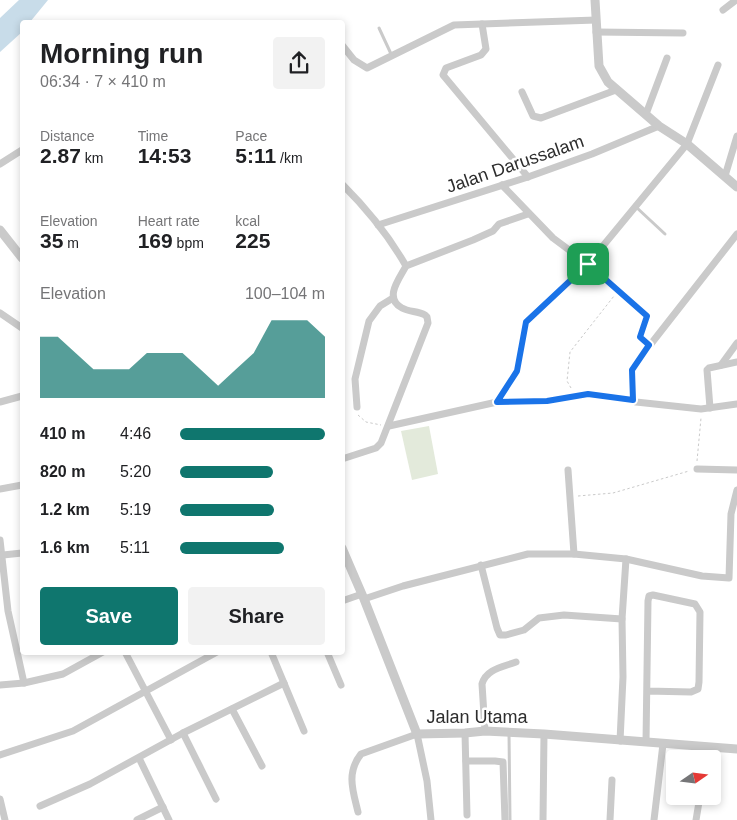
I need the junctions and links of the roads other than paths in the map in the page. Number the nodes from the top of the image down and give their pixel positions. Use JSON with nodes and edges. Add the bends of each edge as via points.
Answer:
{"nodes":[{"id":1,"x":595,"y":0,"type":"edge"},
{"id":2,"x":736,"y":0,"type":"edge"},
{"id":3,"x":723,"y":10,"type":"dead end"},
{"id":4,"x":596,"y":20,"type":"junction"},
{"id":5,"x":482,"y":24,"type":"junction"},
{"id":6,"x":379,"y":28,"type":"dead end"},
{"id":7,"x":596,"y":32,"type":"junction"},
{"id":8,"x":683,"y":33,"type":"dead end"},
{"id":9,"x":345,"y":49,"type":"edge"},
{"id":10,"x":392,"y":56,"type":"junction"},
{"id":11,"x":667,"y":58,"type":"dead end"},
{"id":12,"x":718,"y":64,"type":"dead end"},
{"id":13,"x":616,"y":90,"type":"junction"},
{"id":14,"x":522,"y":92,"type":"dead end"},
{"id":15,"x":646,"y":114,"type":"junction"},
{"id":16,"x":659,"y":126,"type":"junction"},
{"id":17,"x":737,"y":136,"type":"edge"},
{"id":18,"x":687,"y":144,"type":"junction"},
{"id":19,"x":20,"y":151,"type":"edge"},
{"id":20,"x":0,"y":164,"type":"edge"},
{"id":21,"x":725,"y":176,"type":"junction"},
{"id":22,"x":528,"y":177,"type":"junction"},
{"id":23,"x":502,"y":185,"type":"junction"},
{"id":24,"x":345,"y":188,"type":"edge"},
{"id":25,"x":737,"y":188,"type":"edge"},
{"id":26,"x":635,"y":206,"type":"junction"},
{"id":27,"x":528,"y":214,"type":"junction"},
{"id":28,"x":378,"y":225,"type":"junction"},
{"id":29,"x":0,"y":230,"type":"edge"},
{"id":30,"x":665,"y":234,"type":"dead end"},
{"id":31,"x":737,"y":234,"type":"edge"},
{"id":32,"x":20,"y":255,"type":"edge"},
{"id":33,"x":588,"y":264,"type":"junction"},
{"id":34,"x":406,"y":266,"type":"junction"},
{"id":35,"x":618,"y":292,"type":"road end"},
{"id":36,"x":393,"y":298,"type":"junction"},
{"id":37,"x":0,"y":313,"type":"edge"},
{"id":38,"x":20,"y":327,"type":"edge"},
{"id":39,"x":737,"y":343,"type":"edge"},
{"id":40,"x":737,"y":362,"type":"edge"},
{"id":41,"x":721,"y":365,"type":"junction"},
{"id":42,"x":20,"y":397,"type":"edge"},
{"id":43,"x":633,"y":400,"type":"junction"},
{"id":44,"x":0,"y":402,"type":"edge"},
{"id":45,"x":497,"y":402,"type":"junction"},
{"id":46,"x":737,"y":404,"type":"edge"},
{"id":47,"x":357,"y":407,"type":"road end"},
{"id":48,"x":710,"y":408,"type":"junction"},
{"id":49,"x":389,"y":426,"type":"junction"},
{"id":50,"x":345,"y":458,"type":"edge"},
{"id":51,"x":697,"y":469,"type":"road end"},
{"id":52,"x":568,"y":470,"type":"dead end"},
{"id":53,"x":737,"y":470,"type":"edge"},
{"id":54,"x":20,"y":486,"type":"edge"},
{"id":55,"x":0,"y":489,"type":"edge"},
{"id":56,"x":737,"y":490,"type":"edge"},
{"id":57,"x":0,"y":540,"type":"edge"},
{"id":58,"x":20,"y":553,"type":"edge"},
{"id":59,"x":574,"y":554,"type":"junction"},
{"id":60,"x":3,"y":555,"type":"junction"},
{"id":61,"x":345,"y":555,"type":"edge"},
{"id":62,"x":626,"y":558,"type":"junction"},
{"id":63,"x":481,"y":565,"type":"junction"},
{"id":64,"x":2,"y":577,"type":"edge"},
{"id":65,"x":363,"y":596,"type":"junction"},
{"id":66,"x":345,"y":600,"type":"edge"},
{"id":67,"x":622,"y":619,"type":"junction"},
{"id":68,"x":98,"y":655,"type":"edge"},
{"id":69,"x":126,"y":655,"type":"edge"},
{"id":70,"x":212,"y":655,"type":"edge"},
{"id":71,"x":271,"y":655,"type":"edge"},
{"id":72,"x":328,"y":655,"type":"edge"},
{"id":73,"x":516,"y":662,"type":"dead end"},
{"id":74,"x":24,"y":683,"type":"junction"},
{"id":75,"x":284,"y":683,"type":"junction"},
{"id":76,"x":0,"y":685,"type":"edge"},
{"id":77,"x":341,"y":685,"type":"dead end"},
{"id":78,"x":647,"y":691,"type":"junction"},
{"id":79,"x":146,"y":692,"type":"junction"},
{"id":80,"x":232,"y":709,"type":"junction"},
{"id":81,"x":304,"y":731,"type":"dead end"},
{"id":82,"x":484,"y":731,"type":"junction"},
{"id":83,"x":509,"y":732,"type":"junction"},
{"id":84,"x":183,"y":733,"type":"junction"},
{"id":85,"x":465,"y":733,"type":"junction"},
{"id":86,"x":417,"y":734,"type":"junction"},
{"id":87,"x":544,"y":734,"type":"junction"},
{"id":88,"x":171,"y":740,"type":"junction"},
{"id":89,"x":620,"y":741,"type":"junction"},
{"id":90,"x":646,"y":742,"type":"junction"},
{"id":91,"x":663,"y":744,"type":"junction"},
{"id":92,"x":708,"y":747,"type":"junction"},
{"id":93,"x":737,"y":749,"type":"edge"},
{"id":94,"x":708,"y":750,"type":"edge"},
{"id":95,"x":0,"y":755,"type":"edge"},
{"id":96,"x":139,"y":758,"type":"junction"},
{"id":97,"x":466,"y":762,"type":"junction"},
{"id":98,"x":262,"y":766,"type":"dead end"},
{"id":99,"x":612,"y":780,"type":"dead end"},
{"id":100,"x":0,"y":799,"type":"edge"},
{"id":101,"x":216,"y":799,"type":"dead end"},
{"id":102,"x":698,"y":805,"type":"edge"},
{"id":103,"x":40,"y":806,"type":"dead end"},
{"id":104,"x":163,"y":807,"type":"junction"},
{"id":105,"x":358,"y":812,"type":"dead end"},
{"id":106,"x":467,"y":815,"type":"dead end"},
{"id":107,"x":5,"y":820,"type":"edge"},
{"id":108,"x":137,"y":820,"type":"edge"},
{"id":109,"x":169,"y":820,"type":"edge"},
{"id":110,"x":431,"y":820,"type":"edge"},
{"id":111,"x":505,"y":820,"type":"edge"},
{"id":112,"x":510,"y":820,"type":"edge"},
{"id":113,"x":543,"y":820,"type":"edge"},
{"id":114,"x":610,"y":820,"type":"edge"},
{"id":115,"x":654,"y":820,"type":"edge"},
{"id":116,"x":696,"y":820,"type":"edge"}],
"edges":[{"from":1,"to":4,"type":"street"},
{"from":2,"to":3,"type":"street"},
{"from":4,"to":5,"type":"street"},
{"from":4,"to":7,"type":"street"},
{"from":5,"to":10,"type":"street","via":[[454,24]]},
{"from":5,"to":22,"type":"street","via":[[484,52],[446,68],[443,75]]},
{"from":6,"to":10,"type":"lane"},
{"from":7,"to":8,"type":"street"},
{"from":7,"to":13,"type":"street","via":[[599,66]]},
{"from":9,"to":10,"type":"street","via":[[354,60],[367,68]]},
{"from":11,"to":15,"type":"street"},
{"from":12,"to":18,"type":"street"},
{"from":13,"to":14,"type":"street","via":[[541,118],[533,116]]},
{"from":13,"to":15,"type":"street"},
{"from":15,"to":16,"type":"street"},
{"from":16,"to":18,"type":"street"},
{"from":16,"to":22,"type":"street","name":"Jalan Darussalam"},
{"from":17,"to":21,"type":"street"},
{"from":18,"to":21,"type":"street"},
{"from":18,"to":26,"type":"street"},
{"from":19,"to":20,"type":"street"},
{"from":21,"to":25,"type":"street"},
{"from":22,"to":23,"type":"street","name":"Jalan Darussalam"},
{"from":23,"to":27,"type":"street"},
{"from":23,"to":28,"type":"street","name":"Jalan Darussalam"},
{"from":24,"to":28,"type":"street"},
{"from":26,"to":30,"type":"lane"},
{"from":26,"to":33,"type":"street"},
{"from":27,"to":33,"type":"street"},
{"from":27,"to":34,"type":"street"},
{"from":28,"to":34,"type":"street"},
{"from":29,"to":32,"type":"street"},
{"from":31,"to":43,"type":"street","via":[[632,370]]},
{"from":33,"to":35,"type":"street"},
{"from":33,"to":45,"type":"street","via":[[526,322],[517,371]]},
{"from":34,"to":36,"type":"street"},
{"from":36,"to":47,"type":"street","via":[[380,306],[369,321],[355,380]]},
{"from":36,"to":49,"type":"street","via":[[402,308],[425,315],[428,324]]},
{"from":37,"to":38,"type":"street"},
{"from":39,"to":41,"type":"street"},
{"from":40,"to":41,"type":"street"},
{"from":41,"to":48,"type":"street","via":[[707,370]]},
{"from":42,"to":44,"type":"street"},
{"from":43,"to":45,"type":"street","via":[[588,394],[547,401]]},
{"from":43,"to":48,"type":"street"},
{"from":45,"to":49,"type":"street"},
{"from":46,"to":48,"type":"street"},
{"from":49,"to":50,"type":"street","via":[[379,446]]},
{"from":51,"to":53,"type":"street"},
{"from":52,"to":59,"type":"street"},
{"from":54,"to":55,"type":"street"},
{"from":56,"to":62,"type":"street","via":[[731,514],[729,578],[702,576]]},
{"from":57,"to":60,"type":"street"},
{"from":58,"to":60,"type":"street"},
{"from":59,"to":62,"type":"street"},
{"from":59,"to":63,"type":"street","via":[[528,554]]},
{"from":60,"to":64,"type":"street"},
{"from":61,"to":65,"type":"street","name":"Jalan Utama"},
{"from":62,"to":67,"type":"street"},
{"from":63,"to":65,"type":"street"},
{"from":63,"to":67,"type":"street","via":[[500,635],[524,630],[539,618],[564,615]]},
{"from":64,"to":74,"type":"street"},
{"from":65,"to":66,"type":"street"},
{"from":65,"to":86,"type":"street","name":"Jalan Utama"},
{"from":67,"to":89,"type":"street"},
{"from":68,"to":74,"type":"street","via":[[63,674]]},
{"from":69,"to":79,"type":"street"},
{"from":70,"to":79,"type":"street"},
{"from":71,"to":75,"type":"street"},
{"from":72,"to":77,"type":"street"},
{"from":73,"to":82,"type":"street","via":[[489,672],[484,678]]},
{"from":74,"to":76,"type":"street"},
{"from":75,"to":80,"type":"street"},
{"from":75,"to":81,"type":"street"},
{"from":78,"to":78,"type":"street","via":[[649,596],[653,594],[695,604],[700,612],[698,688],[691,692]]},
{"from":78,"to":90,"type":"street"},
{"from":79,"to":88,"type":"street"},
{"from":79,"to":95,"type":"street","via":[[73,731]]},
{"from":80,"to":84,"type":"street"},
{"from":80,"to":98,"type":"street"},
{"from":82,"to":83,"type":"street","name":"Jalan Utama"},
{"from":82,"to":85,"type":"street","name":"Jalan Utama"},
{"from":83,"to":87,"type":"street","name":"Jalan Utama"},
{"from":83,"to":112,"type":"lane"},
{"from":84,"to":88,"type":"street"},
{"from":84,"to":101,"type":"street"},
{"from":85,"to":86,"type":"street","name":"Jalan Utama"},
{"from":85,"to":97,"type":"street"},
{"from":86,"to":105,"type":"street","via":[[361,754],[352,772],[351,784]]},
{"from":86,"to":110,"type":"street"},
{"from":87,"to":89,"type":"street","name":"Jalan Utama"},
{"from":87,"to":113,"type":"street"},
{"from":88,"to":96,"type":"street"},
{"from":89,"to":90,"type":"street","name":"Jalan Utama"},
{"from":90,"to":91,"type":"street","name":"Jalan Utama"},
{"from":91,"to":92,"type":"street","name":"Jalan Utama"},
{"from":91,"to":115,"type":"street"},
{"from":92,"to":93,"type":"street","name":"Jalan Utama"},
{"from":92,"to":94,"type":"street"},
{"from":96,"to":103,"type":"street"},
{"from":96,"to":104,"type":"street"},
{"from":97,"to":106,"type":"street"},
{"from":97,"to":111,"type":"street","via":[[503,762]]},
{"from":99,"to":114,"type":"street"},
{"from":100,"to":107,"type":"street"},
{"from":102,"to":116,"type":"street"},
{"from":104,"to":108,"type":"street"},
{"from":104,"to":109,"type":"street"}]}
